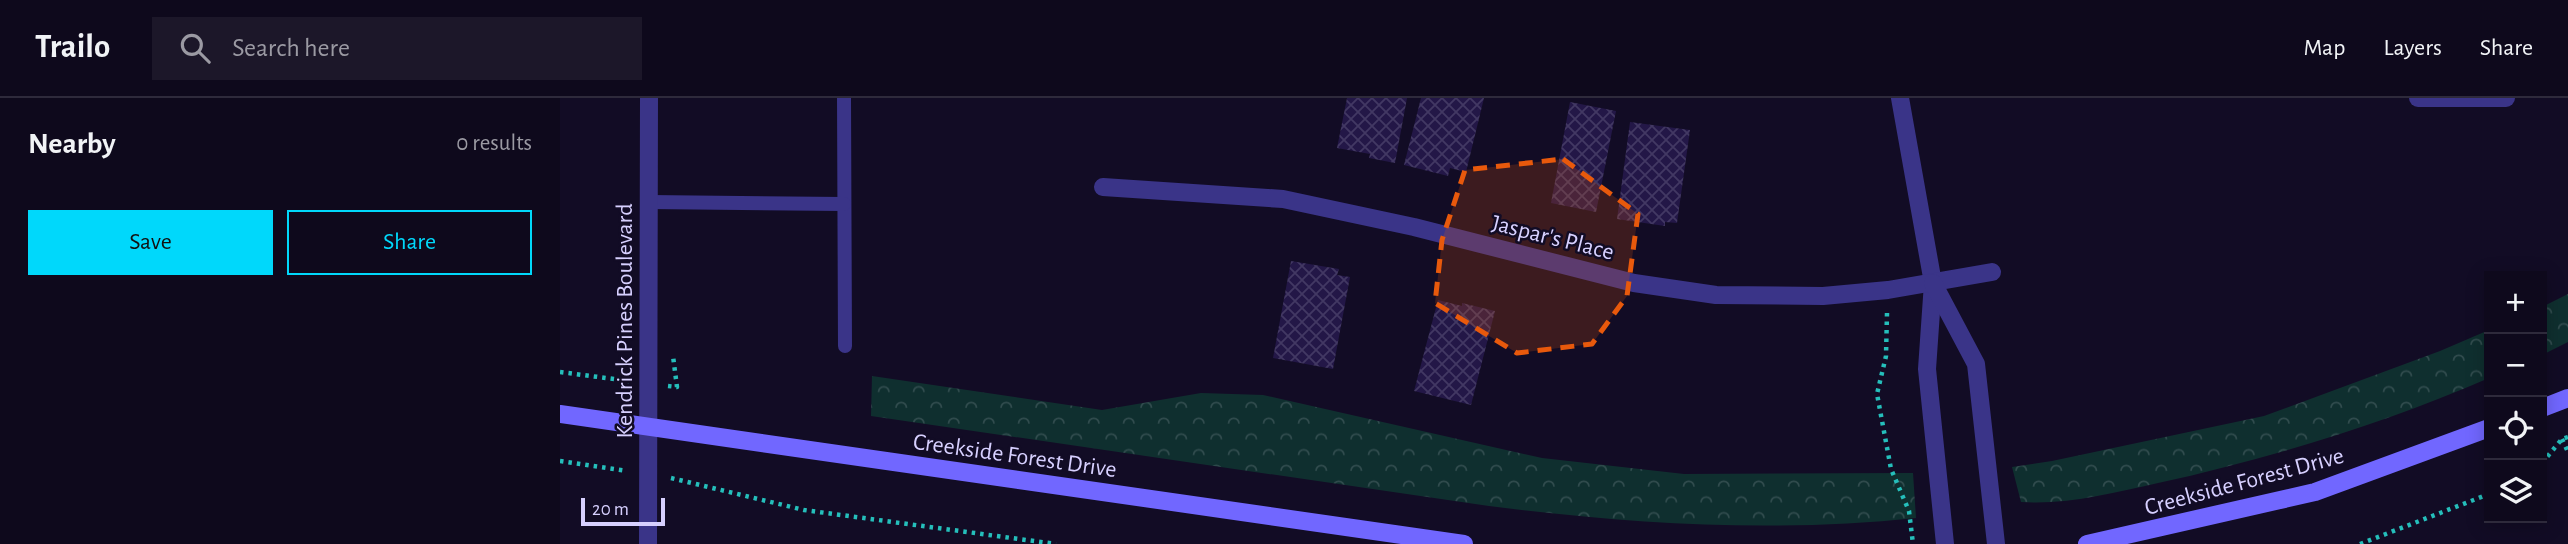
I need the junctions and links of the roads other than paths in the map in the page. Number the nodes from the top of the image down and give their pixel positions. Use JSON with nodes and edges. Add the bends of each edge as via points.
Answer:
{"nodes":[{"id":1,"x":649,"y":98,"type":"edge"},
{"id":2,"x":844,"y":98,"type":"edge"},
{"id":3,"x":1900,"y":98,"type":"edge"},
{"id":4,"x":2418,"y":98,"type":"edge"},
{"id":5,"x":2506,"y":98,"type":"edge"},
{"id":6,"x":1103,"y":187,"type":"dead end"},
{"id":7,"x":649,"y":202,"type":"junction"},
{"id":8,"x":844,"y":204,"type":"junction"},
{"id":9,"x":1992,"y":272,"type":"dead end"},
{"id":10,"x":1933,"y":283,"type":"junction"},
{"id":11,"x":845,"y":346,"type":"dead end"},
{"id":12,"x":2568,"y":398,"type":"edge"},
{"id":13,"x":2547,"y":406,"type":"edge"},
{"id":14,"x":560,"y":414,"type":"edge"},
{"id":15,"x":648,"y":426,"type":"junction"},
{"id":16,"x":2484,"y":430,"type":"edge"},
{"id":17,"x":648,"y":544,"type":"edge"},
{"id":18,"x":1464,"y":544,"type":"edge"},
{"id":19,"x":1945,"y":544,"type":"edge"},
{"id":20,"x":1996,"y":544,"type":"edge"},
{"id":21,"x":2087,"y":544,"type":"edge"}],
"edges":[{"from":1,"to":7,"type":"street","name":"Kendrick Pines Boulevard"},
{"from":2,"to":8,"type":"lane"},
{"from":3,"to":10,"type":"street"},
{"from":4,"to":5,"type":"street"},
{"from":6,"to":10,"type":"street","name":"Jaspar's Place","via":[[1283,199],[1634,283],[1716,295],[1823,296]]},
{"from":7,"to":8,"type":"lane"},
{"from":7,"to":15,"type":"street","name":"Kendrick Pines Boulevard"},
{"from":8,"to":11,"type":"lane"},
{"from":9,"to":10,"type":"street","name":"Jaspar's Place"},
{"from":10,"to":19,"type":"street","via":[[1927,369]]},
{"from":10,"to":20,"type":"street","via":[[1976,364]]},
{"from":12,"to":13,"type":"main road"},
{"from":14,"to":15,"type":"main road","name":"Creekside Forest Drive"},
{"from":15,"to":17,"type":"street","name":"Kendrick Pines Boulevard"},
{"from":15,"to":18,"type":"main road","name":"Creekside Forest Drive"},
{"from":16,"to":21,"type":"main road","name":"Creekside Forest Drive","via":[[2315,492]]}]}
